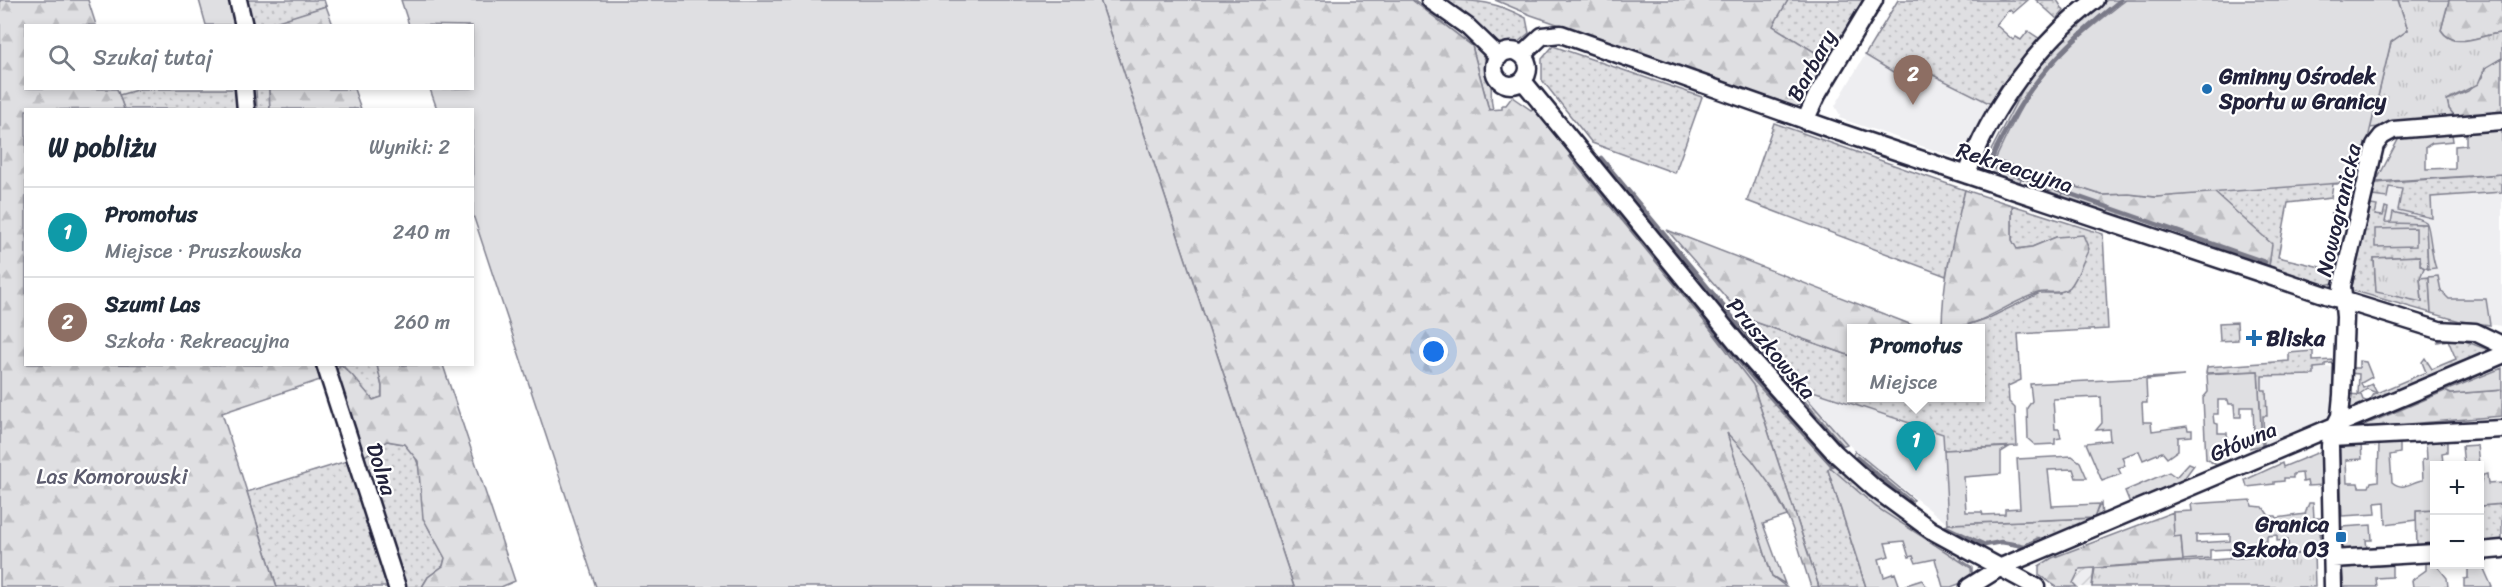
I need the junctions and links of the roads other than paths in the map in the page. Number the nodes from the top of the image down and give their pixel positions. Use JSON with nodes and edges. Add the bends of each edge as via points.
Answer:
{"nodes":[{"id":1,"x":238,"y":0,"type":"edge"},
{"id":2,"x":1430,"y":0,"type":"edge"},
{"id":3,"x":1874,"y":0,"type":"edge"},
{"id":4,"x":2095,"y":0,"type":"edge"},
{"id":5,"x":244,"y":24,"type":"edge"},
{"id":6,"x":1522,"y":55,"type":"junction"},
{"id":7,"x":1499,"y":57,"type":"junction"},
{"id":8,"x":1523,"y":81,"type":"junction"},
{"id":9,"x":244,"y":90,"type":"edge"},
{"id":10,"x":246,"y":108,"type":"edge"},
{"id":11,"x":1805,"y":121,"type":"junction"},
{"id":12,"x":2502,"y":122,"type":"edge"},
{"id":13,"x":1968,"y":175,"type":"junction"},
{"id":14,"x":2343,"y":300,"type":"junction"},
{"id":15,"x":2502,"y":345,"type":"edge"},
{"id":16,"x":2502,"y":355,"type":"edge"},
{"id":17,"x":326,"y":366,"type":"edge"},
{"id":18,"x":2502,"y":429,"type":"edge"},
{"id":19,"x":2333,"y":432,"type":"junction"},
{"id":20,"x":2502,"y":549,"type":"edge"},
{"id":21,"x":2484,"y":550,"type":"edge"},
{"id":22,"x":2430,"y":553,"type":"edge"},
{"id":23,"x":2332,"y":559,"type":"junction"},
{"id":24,"x":2001,"y":567,"type":"junction"},
{"id":25,"x":396,"y":587,"type":"edge"},
{"id":26,"x":1969,"y":587,"type":"edge"},
{"id":27,"x":2036,"y":587,"type":"edge"},
{"id":28,"x":2333,"y":587,"type":"edge"}],
"edges":[{"from":1,"to":5,"type":"street"},
{"from":2,"to":7,"type":"street","via":[[1468,27]]},
{"from":3,"to":11,"type":"street","name":"Barbary"},
{"from":4,"to":13,"type":"street","via":[[2047,46],[2011,92],[1978,149]]},
{"from":6,"to":7,"type":"street","via":[[1510,52]]},
{"from":6,"to":8,"type":"street","via":[[1528,68]]},
{"from":6,"to":11,"type":"street","name":"Rekreacyjna","via":[[1542,36],[1557,33]]},
{"from":7,"to":8,"type":"street","via":[[1495,68],[1499,80],[1511,85]]},
{"from":8,"to":24,"type":"street","name":"Pruszkowska","via":[[1763,373],[1835,453],[1931,530]]},
{"from":9,"to":10,"type":"street"},
{"from":11,"to":13,"type":"street","name":"Rekreacyjna"},
{"from":12,"to":14,"type":"street","name":"Nowogranicka","via":[[2402,128],[2389,131],[2375,145],[2342,285]]},
{"from":13,"to":14,"type":"street","name":"Rekreacyjna"},
{"from":14,"to":15,"type":"street","name":"Rekreacyjna","via":[[2439,330],[2475,332]]},
{"from":14,"to":19,"type":"street","name":"Nowogranicka","via":[[2342,395]]},
{"from":16,"to":19,"type":"street","name":"Główna"},
{"from":17,"to":25,"type":"street","name":"Dolna"},
{"from":18,"to":19,"type":"street"},
{"from":19,"to":23,"type":"street","name":"Nowogranicka"},
{"from":19,"to":24,"type":"street","name":"Główna"},
{"from":20,"to":21,"type":"street"},
{"from":22,"to":23,"type":"street"},
{"from":23,"to":28,"type":"street","name":"Nowogranicka"},
{"from":24,"to":26,"type":"street","name":"Główna"},
{"from":24,"to":27,"type":"street","name":"Pruszkowska"}]}
